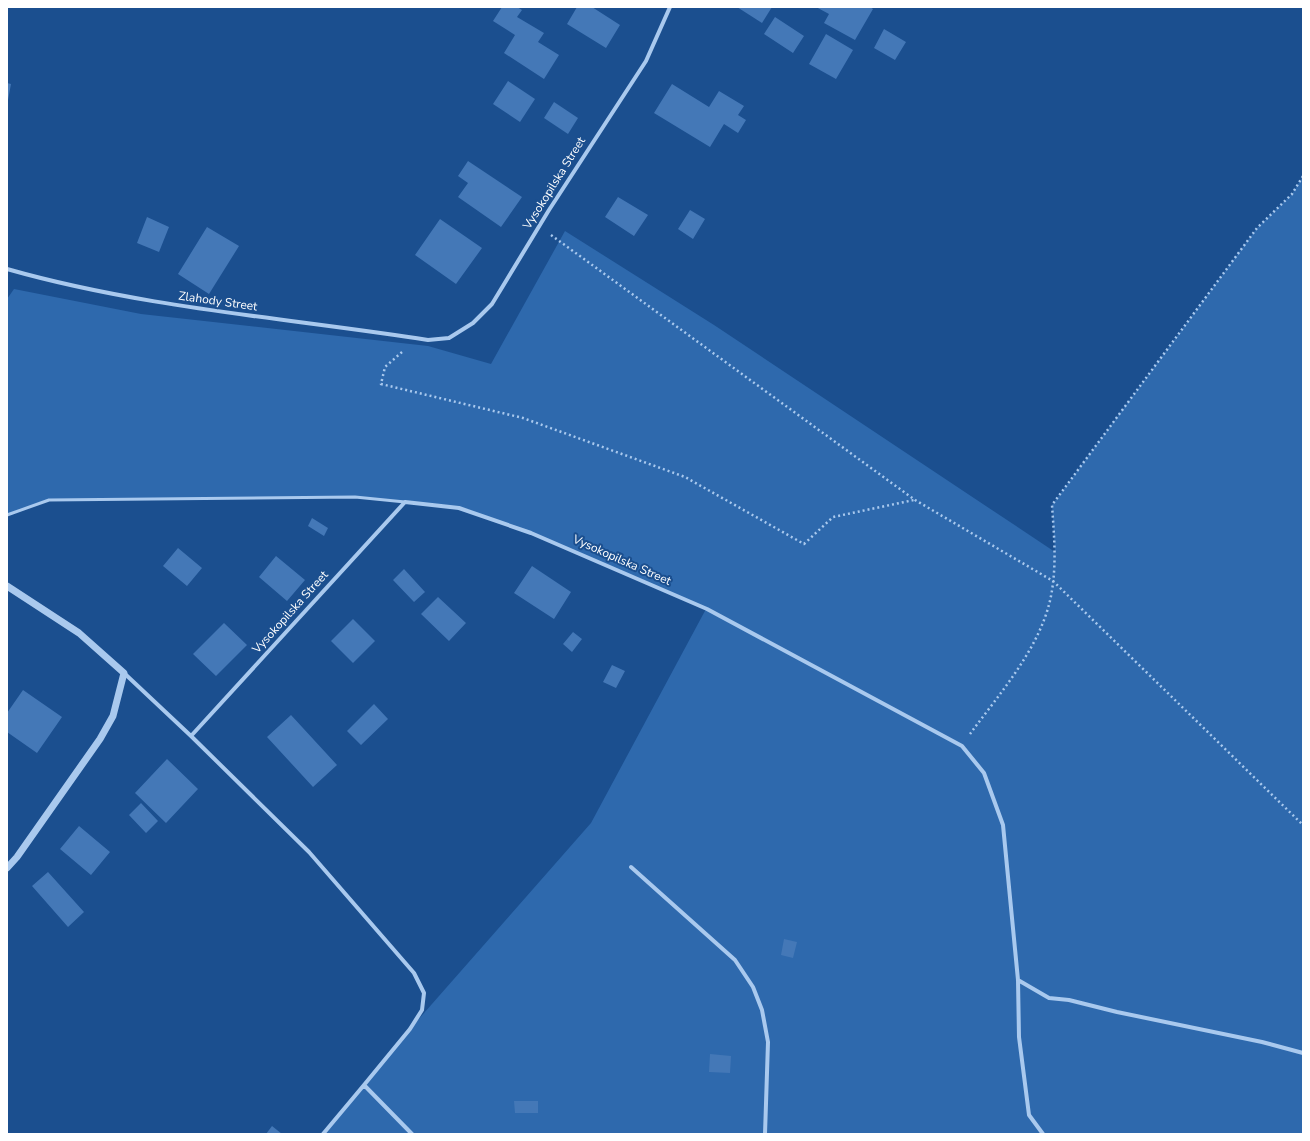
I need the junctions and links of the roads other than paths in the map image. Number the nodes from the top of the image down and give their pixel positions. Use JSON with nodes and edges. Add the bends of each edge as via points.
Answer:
{"nodes":[{"id":1,"x":670,"y":7,"type":"edge"},
{"id":2,"x":7,"y":269,"type":"edge"},
{"id":3,"x":428,"y":340,"type":"joint"},
{"id":4,"x":405,"y":502,"type":"junction"},
{"id":5,"x":7,"y":515,"type":"edge"},
{"id":6,"x":7,"y":586,"type":"edge"},
{"id":7,"x":124,"y":673,"type":"junction"},
{"id":8,"x":191,"y":736,"type":"junction"},
{"id":9,"x":631,"y":867,"type":"dead end"},
{"id":10,"x":7,"y":868,"type":"edge"},
{"id":11,"x":1018,"y":980,"type":"junction"},
{"id":12,"x":1303,"y":1054,"type":"edge"},
{"id":13,"x":364,"y":1085,"type":"junction"},
{"id":14,"x":323,"y":1134,"type":"edge"},
{"id":15,"x":412,"y":1134,"type":"edge"},
{"id":16,"x":765,"y":1134,"type":"edge"},
{"id":17,"x":1043,"y":1134,"type":"edge"}],
"edges":[{"from":1,"to":3,"type":"street","name":"Vysokopilska Street","via":[[646,60],[492,304],[473,323],[449,338]]},
{"from":2,"to":3,"type":"street","name":"Zlahody Street","via":[[152,301]]},
{"from":4,"to":5,"type":"lane","via":[[355,497],[49,500]]},
{"from":4,"to":8,"type":"street","name":"Vysokopilska Street"},
{"from":4,"to":11,"type":"street","name":"Vysokopilska Street","via":[[460,508],[531,533],[706,609],[962,746],[984,773],[1003,825]]},
{"from":6,"to":7,"type":"street","via":[[79,633]]},
{"from":7,"to":8,"type":"street"},
{"from":7,"to":10,"type":"street","via":[[113,716],[100,739]]},
{"from":8,"to":13,"type":"street","via":[[309,852],[414,973],[424,993],[422,1010],[410,1029]]},
{"from":9,"to":16,"type":"street","via":[[735,960],[753,988],[762,1010],[768,1042]]},
{"from":11,"to":12,"type":"street","via":[[1049,998],[1070,1000],[1262,1042]]},
{"from":11,"to":17,"type":"street","via":[[1019,1037],[1029,1115]]},
{"from":13,"to":14,"type":"street"},
{"from":13,"to":15,"type":"street"}]}
